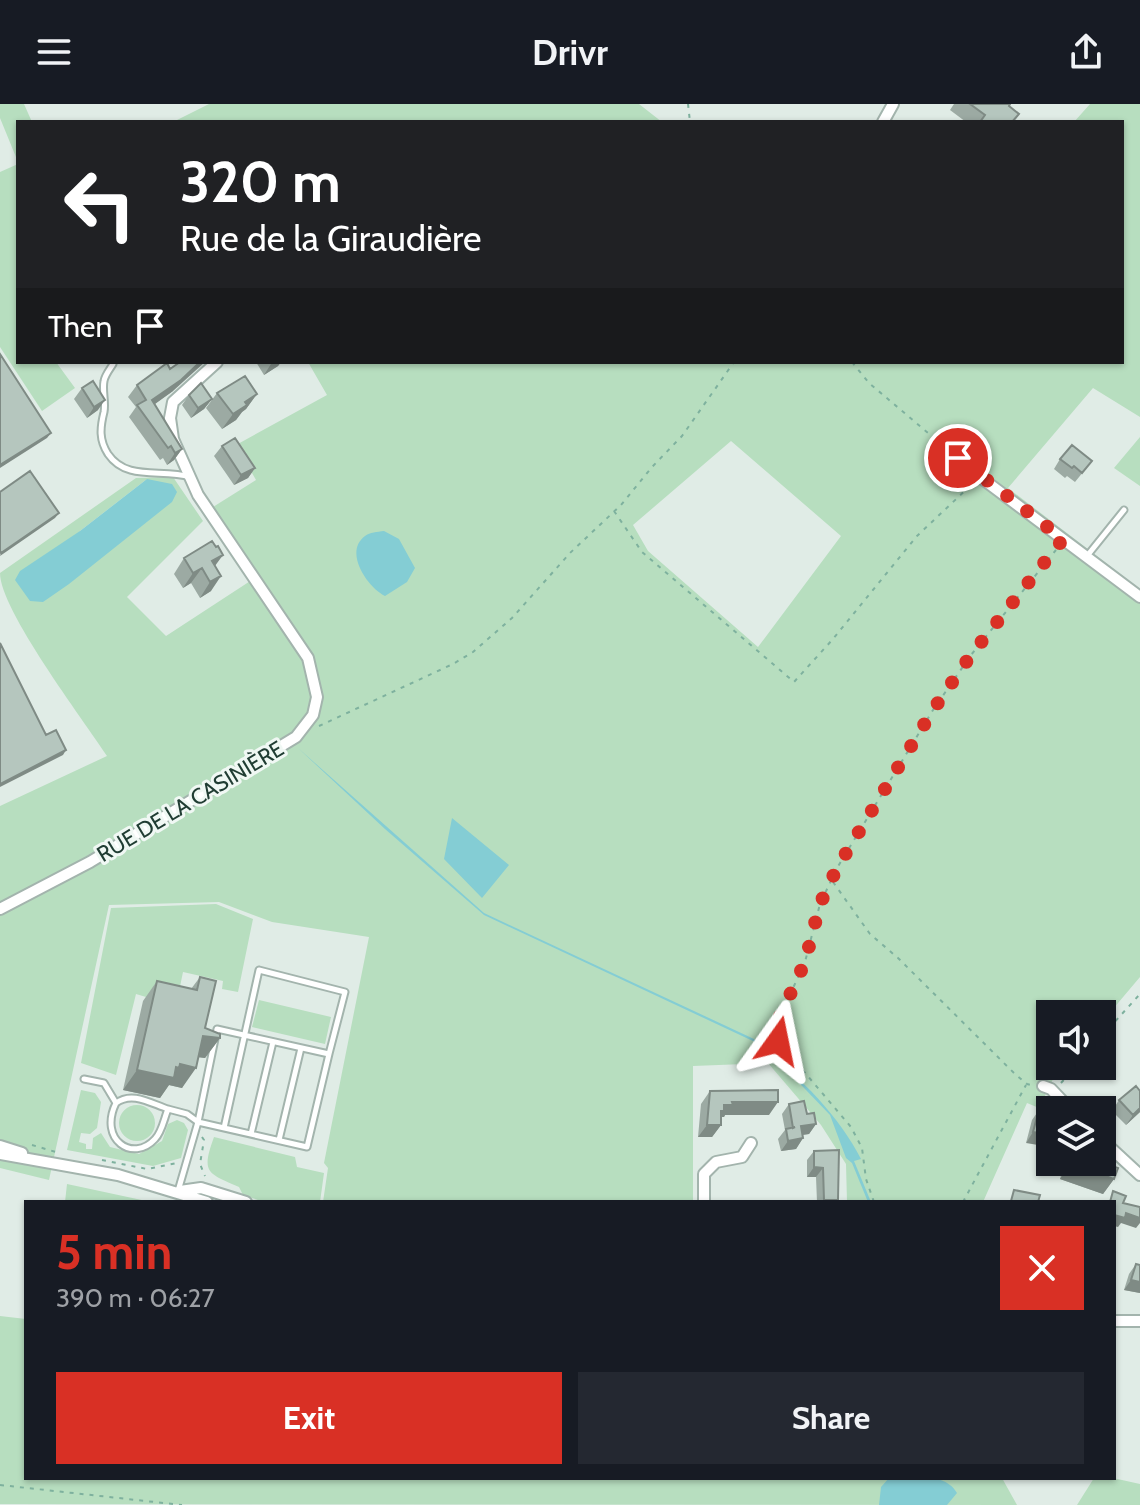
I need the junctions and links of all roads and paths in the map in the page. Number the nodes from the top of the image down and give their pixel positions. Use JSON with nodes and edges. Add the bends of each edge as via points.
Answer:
{"nodes":[{"id":1,"x":113,"y":364,"type":"edge"},
{"id":2,"x":215,"y":364,"type":"edge"},
{"id":3,"x":733,"y":364,"type":"edge"},
{"id":4,"x":854,"y":364,"type":"edge"},
{"id":5,"x":190,"y":477,"type":"junction"},
{"id":6,"x":980,"y":477,"type":"junction"},
{"id":7,"x":1124,"y":510,"type":"dead end"},
{"id":8,"x":614,"y":511,"type":"junction"},
{"id":9,"x":1063,"y":539,"type":"junction"},
{"id":10,"x":1086,"y":557,"type":"junction"},
{"id":11,"x":1140,"y":597,"type":"edge"},
{"id":12,"x":296,"y":737,"type":"junction"},
{"id":13,"x":832,"y":881,"type":"junction"},
{"id":14,"x":0,"y":909,"type":"edge"},
{"id":15,"x":1140,"y":994,"type":"edge"},
{"id":16,"x":1116,"y":1021,"type":"edge"},
{"id":17,"x":245,"y":1035,"type":"junction"},
{"id":18,"x":273,"y":1042,"type":"junction"},
{"id":19,"x":301,"y":1048,"type":"junction"},
{"id":20,"x":329,"y":1054,"type":"junction"},
{"id":21,"x":84,"y":1079,"type":"dead end"},
{"id":22,"x":1059,"y":1080,"type":"edge"},
{"id":23,"x":1027,"y":1084,"type":"junction"},
{"id":24,"x":1048,"y":1089,"type":"junction"},
{"id":25,"x":1056,"y":1096,"type":"edge"},
{"id":26,"x":116,"y":1103,"type":"junction"},
{"id":27,"x":168,"y":1109,"type":"junction"},
{"id":28,"x":198,"y":1125,"type":"junction"},
{"id":29,"x":224,"y":1128,"type":"junction"},
{"id":30,"x":251,"y":1134,"type":"junction"},
{"id":31,"x":279,"y":1140,"type":"junction"},
{"id":32,"x":751,"y":1143,"type":"dead end"},
{"id":33,"x":31,"y":1145,"type":"dead end"},
{"id":34,"x":0,"y":1146,"type":"edge"},
{"id":35,"x":56,"y":1152,"type":"dead end"},
{"id":36,"x":1116,"y":1153,"type":"edge"},
{"id":37,"x":0,"y":1154,"type":"edge"},
{"id":38,"x":42,"y":1160,"type":"junction"},
{"id":39,"x":99,"y":1160,"type":"dead end"},
{"id":40,"x":186,"y":1166,"type":"junction"},
{"id":41,"x":201,"y":1168,"type":"junction"},
{"id":42,"x":1140,"y":1175,"type":"edge"},
{"id":43,"x":206,"y":1178,"type":"dead end"},
{"id":44,"x":178,"y":1191,"type":"junction"},
{"id":45,"x":202,"y":1200,"type":"edge"},
{"id":46,"x":240,"y":1200,"type":"edge"},
{"id":47,"x":704,"y":1200,"type":"edge"},
{"id":48,"x":873,"y":1200,"type":"edge"},
{"id":49,"x":964,"y":1200,"type":"edge"},
{"id":50,"x":1116,"y":1321,"type":"edge"},
{"id":51,"x":1140,"y":1321,"type":"edge"},
{"id":52,"x":0,"y":1485,"type":"edge"},
{"id":53,"x":182,"y":1505,"type":"edge"}],
"edges":[{"from":1,"to":5,"type":"lane","via":[[104,380],[100,435],[111,458],[121,468],[139,473]]},
{"from":2,"to":5,"type":"street","name":"RUE DE LA CASINIÈRE","via":[[173,402],[173,439]]},
{"from":3,"to":8,"type":"path","via":[[682,436]]},
{"from":4,"to":6,"type":"path"},
{"from":5,"to":12,"type":"street","name":"RUE DE LA CASINIÈRE","via":[[308,658],[317,697],[313,715]]},
{"from":6,"to":8,"type":"path","via":[[917,536],[794,682],[642,552]]},
{"from":6,"to":9,"type":"street"},
{"from":7,"to":10,"type":"lane"},
{"from":8,"to":12,"type":"path","via":[[473,652]]},
{"from":9,"to":10,"type":"street"},
{"from":9,"to":13,"type":"path","via":[[933,710]]},
{"from":10,"to":11,"type":"street"},
{"from":12,"to":14,"type":"street","name":"RUE DE LA CASINIÈRE","via":[[90,862]]},
{"from":13,"to":23,"type":"path","via":[[870,934]]},
{"from":13,"to":48,"type":"path","via":[[820,904],[805,962],[777,1023],[778,1041],[851,1127],[862,1148]]},
{"from":15,"to":16,"type":"path"},
{"from":17,"to":18,"type":"lane"},
{"from":17,"to":20,"type":"lane","via":[[259,970],[345,992]]},
{"from":17,"to":28,"type":"lane","via":[[217,1029]]},
{"from":17,"to":29,"type":"lane"},
{"from":18,"to":19,"type":"lane"},
{"from":18,"to":30,"type":"lane"},
{"from":19,"to":20,"type":"lane"},
{"from":19,"to":31,"type":"lane"},
{"from":20,"to":31,"type":"lane","via":[[307,1147]]},
{"from":21,"to":26,"type":"lane","via":[[104,1083]]},
{"from":22,"to":24,"type":"path"},
{"from":23,"to":24,"type":"path"},
{"from":23,"to":49,"type":"path"},
{"from":24,"to":25,"type":"street"},
{"from":26,"to":27,"type":"lane","via":[[135,1097]]},
{"from":26,"to":27,"type":"lane","via":[[109,1117],[111,1133],[122,1145],[136,1148],[158,1136]]},
{"from":27,"to":28,"type":"lane","via":[[187,1114]]},
{"from":28,"to":29,"type":"lane"},
{"from":28,"to":40,"type":"lane"},
{"from":28,"to":41,"type":"path","via":[[204,1140]]},
{"from":29,"to":30,"type":"lane"},
{"from":30,"to":31,"type":"lane"},
{"from":32,"to":47,"type":"street","via":[[742,1157],[716,1162],[704,1174]]},
{"from":33,"to":35,"type":"path"},
{"from":34,"to":38,"type":"street"},
{"from":36,"to":42,"type":"street"},
{"from":37,"to":38,"type":"street"},
{"from":38,"to":44,"type":"street"},
{"from":39,"to":40,"type":"path","via":[[147,1169],[172,1162]]},
{"from":40,"to":41,"type":"path"},
{"from":40,"to":44,"type":"lane"},
{"from":41,"to":43,"type":"path"},
{"from":44,"to":45,"type":"street"},
{"from":44,"to":46,"type":"street","via":[[201,1188]]},
{"from":50,"to":51,"type":"street"},
{"from":52,"to":53,"type":"path"}]}
